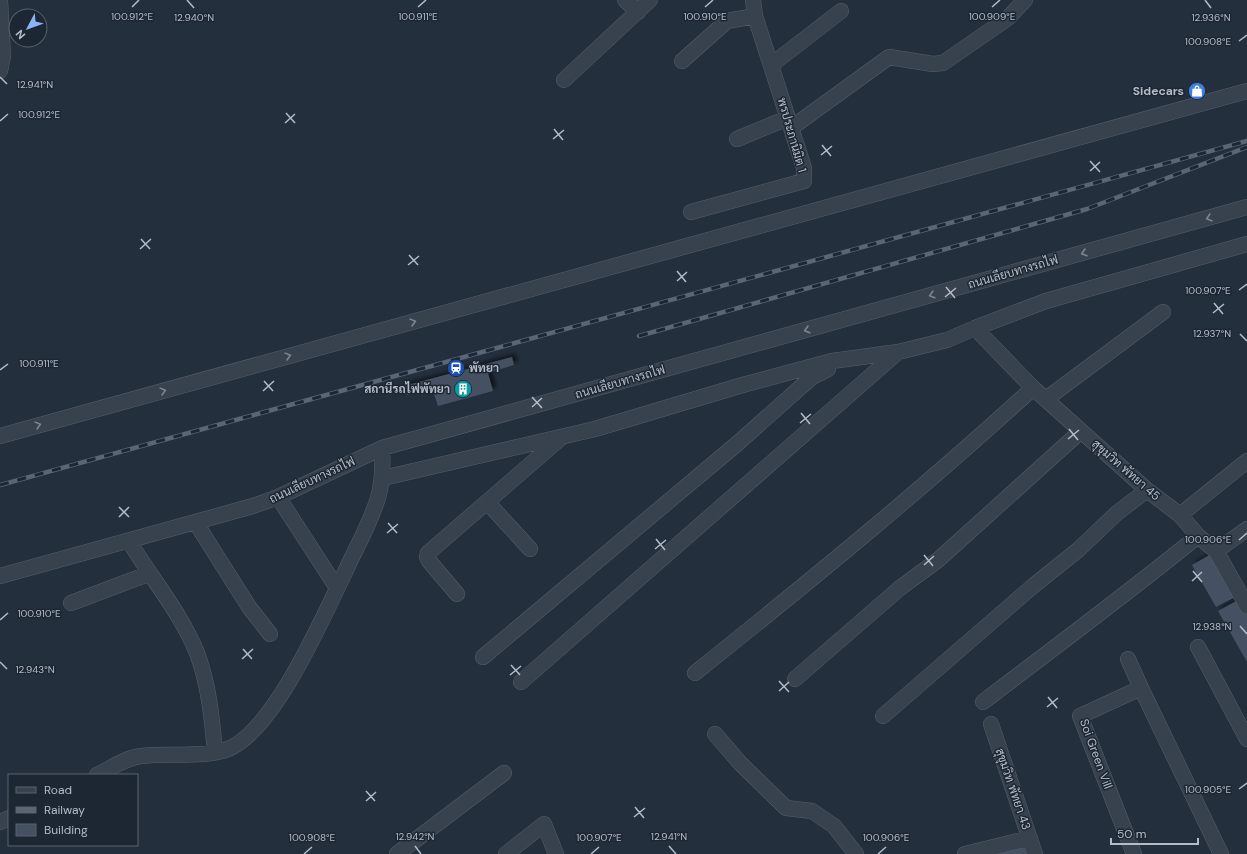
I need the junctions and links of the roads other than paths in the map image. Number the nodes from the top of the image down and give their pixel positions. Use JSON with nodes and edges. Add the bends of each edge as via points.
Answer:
{"nodes":[{"id":1,"x":0,"y":0,"type":"edge"},
{"id":2,"x":625,"y":0,"type":"edge"},
{"id":3,"x":650,"y":0,"type":"edge"},
{"id":4,"x":753,"y":0,"type":"edge"},
{"id":5,"x":1025,"y":0,"type":"edge"},
{"id":6,"x":841,"y":11,"type":"dead end"},
{"id":7,"x":638,"y":12,"type":"junction"},
{"id":8,"x":755,"y":16,"type":"junction"},
{"id":9,"x":682,"y":62,"type":"dead end"},
{"id":10,"x":771,"y":65,"type":"junction"},
{"id":11,"x":0,"y":71,"type":"edge"},
{"id":12,"x":564,"y":80,"type":"dead end"},
{"id":13,"x":1247,"y":91,"type":"edge"},
{"id":14,"x":789,"y":123,"type":"junction"},
{"id":15,"x":737,"y":139,"type":"dead end"},
{"id":16,"x":1247,"y":207,"type":"edge"},
{"id":17,"x":691,"y":212,"type":"dead end"},
{"id":18,"x":1247,"y":244,"type":"edge"},
{"id":19,"x":1162,"y":312,"type":"dead end"},
{"id":20,"x":975,"y":328,"type":"junction"},
{"id":21,"x":891,"y":353,"type":"junction"},
{"id":22,"x":1033,"y":388,"type":"junction"},
{"id":23,"x":1046,"y":399,"type":"junction"},
{"id":24,"x":1081,"y":431,"type":"junction"},
{"id":25,"x":0,"y":436,"type":"edge"},
{"id":26,"x":563,"y":436,"type":"junction"},
{"id":27,"x":382,"y":448,"type":"junction"},
{"id":28,"x":1247,"y":461,"type":"edge"},
{"id":29,"x":383,"y":478,"type":"junction"},
{"id":30,"x":1148,"y":490,"type":"junction"},
{"id":31,"x":278,"y":497,"type":"junction"},
{"id":32,"x":488,"y":502,"type":"junction"},
{"id":33,"x":1180,"y":515,"type":"junction"},
{"id":34,"x":196,"y":522,"type":"junction"},
{"id":35,"x":1247,"y":529,"type":"edge"},
{"id":36,"x":1198,"y":536,"type":"junction"},
{"id":37,"x":129,"y":541,"type":"junction"},
{"id":38,"x":530,"y":550,"type":"dead end"},
{"id":39,"x":1216,"y":551,"type":"junction"},
{"id":40,"x":148,"y":574,"type":"junction"},
{"id":41,"x":0,"y":576,"type":"edge"},
{"id":42,"x":337,"y":588,"type":"junction"},
{"id":43,"x":457,"y":594,"type":"dead end"},
{"id":44,"x":71,"y":603,"type":"dead end"},
{"id":45,"x":1247,"y":606,"type":"edge"},
{"id":46,"x":270,"y":634,"type":"dead end"},
{"id":47,"x":1198,"y":647,"type":"dead end"},
{"id":48,"x":483,"y":657,"type":"dead end"},
{"id":49,"x":1128,"y":659,"type":"dead end"},
{"id":50,"x":695,"y":673,"type":"dead end"},
{"id":51,"x":795,"y":679,"type":"dead end"},
{"id":52,"x":521,"y":682,"type":"dead end"},
{"id":53,"x":1141,"y":688,"type":"junction"},
{"id":54,"x":983,"y":702,"type":"dead end"},
{"id":55,"x":883,"y":716,"type":"dead end"},
{"id":56,"x":992,"y":724,"type":"dead end"},
{"id":57,"x":715,"y":734,"type":"dead end"},
{"id":58,"x":1247,"y":739,"type":"edge"},
{"id":59,"x":215,"y":752,"type":"junction"},
{"id":60,"x":504,"y":773,"type":"dead end"},
{"id":61,"x":99,"y":774,"type":"edge"},
{"id":62,"x":1030,"y":838,"type":"junction"},
{"id":63,"x":397,"y":854,"type":"edge"},
{"id":64,"x":506,"y":854,"type":"edge"},
{"id":65,"x":556,"y":854,"type":"edge"},
{"id":66,"x":856,"y":854,"type":"edge"},
{"id":67,"x":966,"y":854,"type":"edge"},
{"id":68,"x":1036,"y":854,"type":"edge"},
{"id":69,"x":1134,"y":854,"type":"edge"},
{"id":70,"x":1221,"y":854,"type":"edge"}],
"edges":[{"from":1,"to":11,"type":"street","via":[[3,56]]},
{"from":2,"to":7,"type":"street"},
{"from":3,"to":7,"type":"street"},
{"from":4,"to":8,"type":"street","name":"พรประภานิมิต 1"},
{"from":5,"to":14,"type":"street","via":[[1008,18],[943,63],[933,64],[889,57]]},
{"from":6,"to":10,"type":"street"},
{"from":7,"to":12,"type":"street"},
{"from":8,"to":9,"type":"street","via":[[726,21]]},
{"from":8,"to":10,"type":"street","name":"พรประภานิมิต 1"},
{"from":10,"to":14,"type":"street","name":"พรประภานิมิต 1"},
{"from":25,"to":13,"type":"street","one_way":true},
{"from":14,"to":15,"type":"street"},
{"from":14,"to":17,"type":"street","name":"พรประภานิมิต 1","via":[[804,168],[804,181]]},
{"from":16,"to":27,"type":"street","name":"ถนนเลียบทางรถไฟ","one_way":true},
{"from":18,"to":20,"type":"street","via":[[1046,301]]},
{"from":19,"to":23,"type":"street"},
{"from":20,"to":21,"type":"street","via":[[947,340]]},
{"from":20,"to":22,"type":"street","name":"สุขุมวิท พัทยา 45"},
{"from":21,"to":26,"type":"street","via":[[832,362]]},
{"from":21,"to":48,"type":"street","via":[[827,369],[812,377],[732,448]]},
{"from":21,"to":52,"type":"street"},
{"from":22,"to":23,"type":"street","name":"สุขุมวิท พัทยา 45"},
{"from":22,"to":50,"type":"street","via":[[958,456],[820,573]]},
{"from":23,"to":24,"type":"street","name":"สุขุมวิท พัทยา 45"},
{"from":24,"to":30,"type":"street","name":"สุขุมวิท พัทยา 45"},
{"from":24,"to":51,"type":"street","via":[[938,560],[900,588]]},
{"from":26,"to":29,"type":"street"},
{"from":26,"to":32,"type":"street"},
{"from":27,"to":29,"type":"street"},
{"from":27,"to":31,"type":"street","name":"ถนนเลียบทางรถไฟ"},
{"from":28,"to":33,"type":"street"},
{"from":29,"to":42,"type":"street","via":[[369,525]]},
{"from":30,"to":33,"type":"street","name":"สุขุมวิท พัทยา 45"},
{"from":30,"to":55,"type":"street","via":[[1117,513],[1078,550]]},
{"from":31,"to":34,"type":"street","name":"ถนนเลียบทางรถไฟ"},
{"from":31,"to":42,"type":"street"},
{"from":32,"to":38,"type":"street"},
{"from":32,"to":43,"type":"street","via":[[428,553],[427,557]]},
{"from":33,"to":36,"type":"street","name":"สุขุมวิท พัทยา 45"},
{"from":34,"to":37,"type":"street","name":"ถนนเลียบทางรถไฟ"},
{"from":34,"to":46,"type":"street","via":[[249,607]]},
{"from":35,"to":39,"type":"street"},
{"from":36,"to":39,"type":"street","name":"สุขุมวิท พัทยา 45"},
{"from":36,"to":54,"type":"street"},
{"from":37,"to":40,"type":"street"},
{"from":37,"to":41,"type":"street","name":"ถนนเลียบทางรถไฟ"},
{"from":39,"to":45,"type":"street","name":"สุขุมวิท พัทยา 45"},
{"from":40,"to":44,"type":"street"},
{"from":40,"to":59,"type":"street","via":[[177,615],[197,654],[209,700]]},
{"from":42,"to":59,"type":"street","via":[[281,695],[263,720],[242,741],[228,749]]},
{"from":47,"to":58,"type":"street"},
{"from":49,"to":53,"type":"street"},
{"from":53,"to":69,"type":"street","name":"Soi Green Vill","via":[[1080,716]]},
{"from":53,"to":70,"type":"street"},
{"from":56,"to":62,"type":"street","name":"สุขุมวิท พัทยา 43"},
{"from":57,"to":66,"type":"street","via":[[740,763],[786,808],[812,811],[834,826]]},
{"from":59,"to":61,"type":"street","via":[[141,756]]},
{"from":60,"to":63,"type":"street"},
{"from":62,"to":67,"type":"street"},
{"from":62,"to":68,"type":"street","name":"สุขุมวิท พัทยา 43"},
{"from":64,"to":65,"type":"street","via":[[544,824]]}]}
